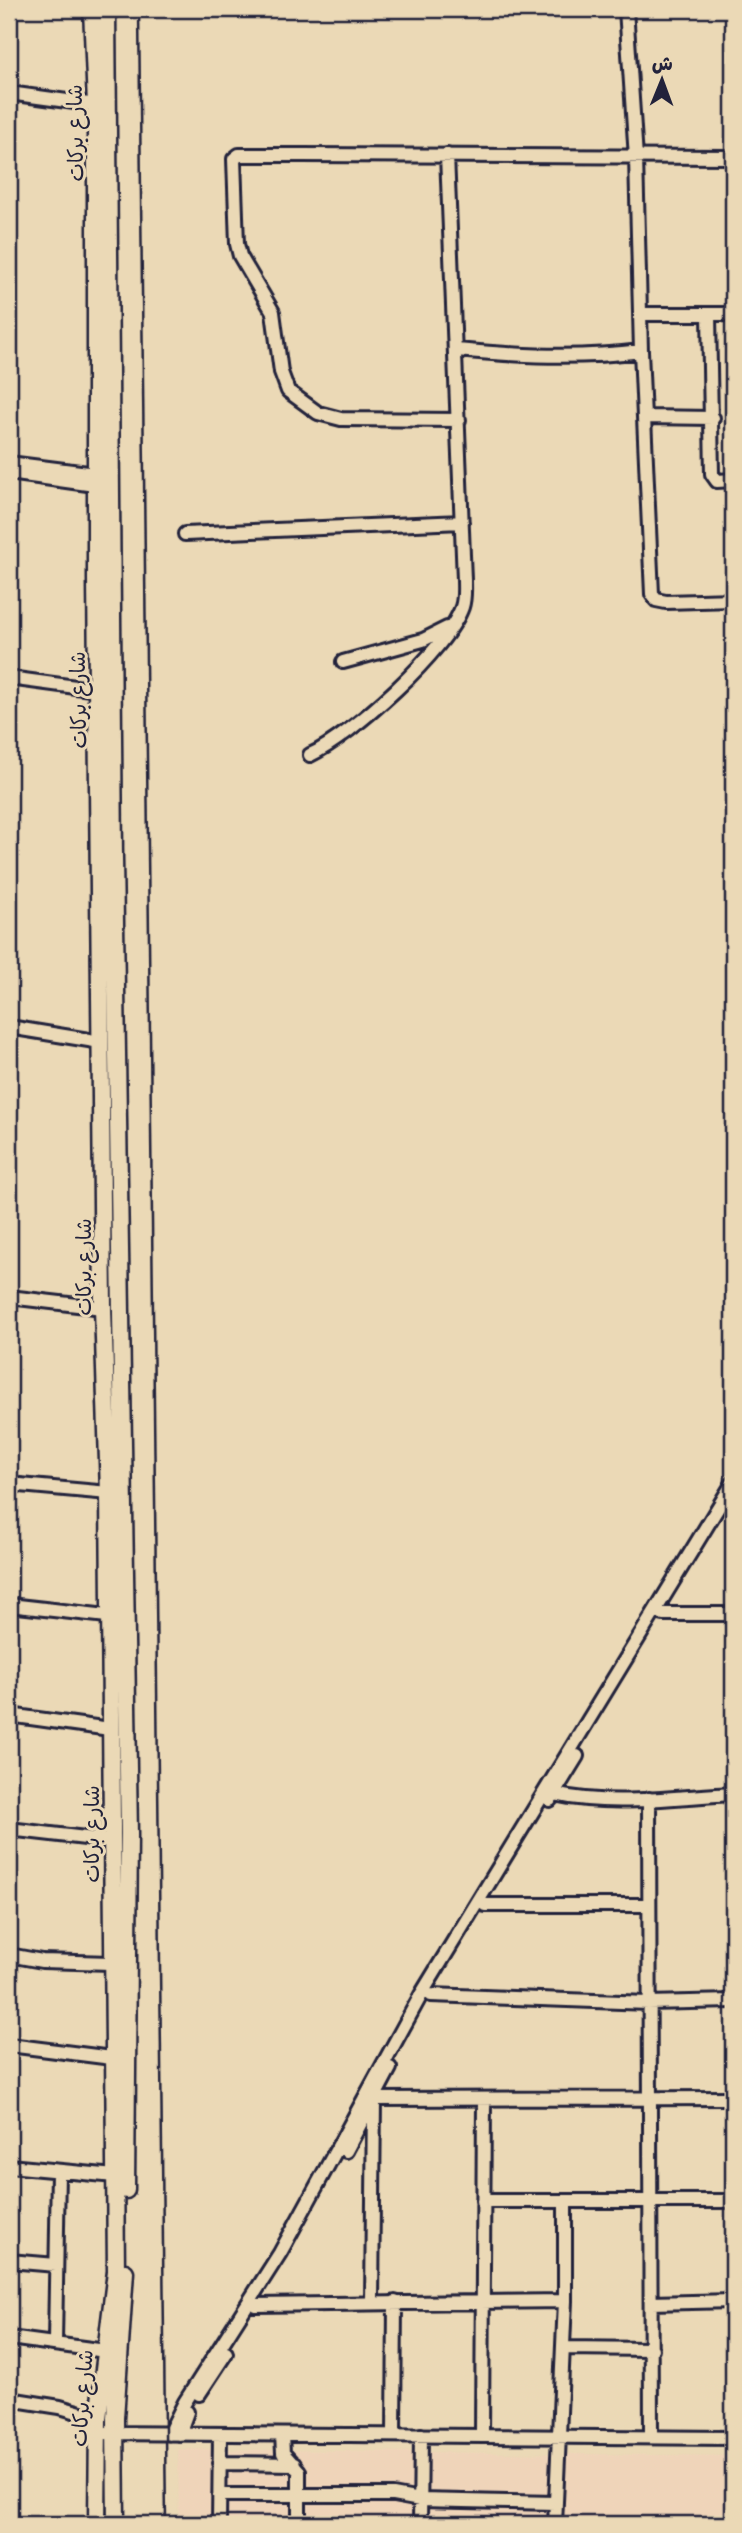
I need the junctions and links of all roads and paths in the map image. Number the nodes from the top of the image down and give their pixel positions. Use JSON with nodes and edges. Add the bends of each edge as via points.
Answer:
{"nodes":[{"id":1,"x":92,"y":9,"type":"edge"},
{"id":2,"x":107,"y":9,"type":"edge"},
{"id":3,"x":626,"y":9,"type":"edge"},
{"id":4,"x":9,"y":93,"type":"edge"},
{"id":5,"x":96,"y":106,"type":"junction"},
{"id":6,"x":447,"y":155,"type":"junction"},
{"id":7,"x":733,"y":157,"type":"edge"},
{"id":8,"x":636,"y":158,"type":"junction"},
{"id":9,"x":640,"y":314,"type":"junction"},
{"id":10,"x":733,"y":314,"type":"edge"},
{"id":11,"x":709,"y":315,"type":"junction"},
{"id":12,"x":457,"y":350,"type":"junction"},
{"id":13,"x":641,"y":351,"type":"junction"},
{"id":14,"x":645,"y":417,"type":"junction"},
{"id":15,"x":713,"y":418,"type":"junction"},
{"id":16,"x":459,"y":419,"type":"junction"},
{"id":17,"x":9,"y":463,"type":"edge"},
{"id":18,"x":9,"y":473,"type":"edge"},
{"id":19,"x":104,"y":480,"type":"junction"},
{"id":20,"x":733,"y":480,"type":"edge"},
{"id":21,"x":462,"y":522,"type":"junction"},
{"id":22,"x":185,"y":534,"type":"dead end"},
{"id":23,"x":733,"y":600,"type":"edge"},
{"id":24,"x":450,"y":626,"type":"junction"},
{"id":25,"x":343,"y":662,"type":"dead end"},
{"id":26,"x":9,"y":678,"type":"edge"},
{"id":27,"x":99,"y":690,"type":"junction"},
{"id":28,"x":310,"y":755,"type":"dead end"},
{"id":29,"x":9,"y":1027,"type":"edge"},
{"id":30,"x":102,"y":1042,"type":"junction"},
{"id":31,"x":9,"y":1297,"type":"edge"},
{"id":32,"x":103,"y":1308,"type":"junction"},
{"id":33,"x":9,"y":1484,"type":"edge"},
{"id":34,"x":109,"y":1493,"type":"junction"},
{"id":35,"x":730,"y":1496,"type":"edge"},
{"id":36,"x":9,"y":1605,"type":"edge"},
{"id":37,"x":663,"y":1614,"type":"junction"},
{"id":38,"x":733,"y":1614,"type":"edge"},
{"id":39,"x":109,"y":1617,"type":"junction"},
{"id":40,"x":126,"y":1617,"type":"junction"},
{"id":41,"x":9,"y":1715,"type":"edge"},
{"id":42,"x":110,"y":1730,"type":"junction"},
{"id":43,"x":554,"y":1794,"type":"junction"},
{"id":44,"x":733,"y":1794,"type":"edge"},
{"id":45,"x":649,"y":1799,"type":"junction"},
{"id":46,"x":9,"y":1829,"type":"edge"},
{"id":47,"x":111,"y":1841,"type":"junction"},
{"id":48,"x":485,"y":1905,"type":"junction"},
{"id":49,"x":648,"y":1905,"type":"junction"},
{"id":50,"x":9,"y":1955,"type":"edge"},
{"id":51,"x":111,"y":1963,"type":"junction"},
{"id":52,"x":431,"y":1996,"type":"junction"},
{"id":53,"x":733,"y":2001,"type":"edge"},
{"id":54,"x":648,"y":2003,"type":"junction"},
{"id":55,"x":9,"y":2045,"type":"edge"},
{"id":56,"x":112,"y":2058,"type":"junction"},
{"id":57,"x":733,"y":2098,"type":"edge"},
{"id":58,"x":374,"y":2099,"type":"junction"},
{"id":59,"x":484,"y":2099,"type":"junction"},
{"id":60,"x":649,"y":2100,"type":"junction"},
{"id":61,"x":349,"y":2137,"type":"junction"},
{"id":62,"x":9,"y":2166,"type":"edge"},
{"id":63,"x":58,"y":2171,"type":"junction"},
{"id":64,"x":115,"y":2176,"type":"junction"},
{"id":65,"x":483,"y":2201,"type":"junction"},
{"id":66,"x":733,"y":2201,"type":"edge"},
{"id":67,"x":565,"y":2202,"type":"junction"},
{"id":68,"x":651,"y":2203,"type":"junction"},
{"id":69,"x":9,"y":2261,"type":"edge"},
{"id":70,"x":56,"y":2265,"type":"junction"},
{"id":71,"x":482,"y":2300,"type":"junction"},
{"id":72,"x":565,"y":2301,"type":"junction"},
{"id":73,"x":733,"y":2301,"type":"edge"},
{"id":74,"x":372,"y":2302,"type":"junction"},
{"id":75,"x":395,"y":2302,"type":"junction"},
{"id":76,"x":652,"y":2303,"type":"junction"},
{"id":77,"x":255,"y":2305,"type":"junction"},
{"id":78,"x":9,"y":2338,"type":"edge"},
{"id":79,"x":55,"y":2342,"type":"junction"},
{"id":80,"x":564,"y":2348,"type":"junction"},
{"id":81,"x":652,"y":2349,"type":"junction"},
{"id":82,"x":106,"y":2351,"type":"junction"},
{"id":83,"x":9,"y":2399,"type":"edge"},
{"id":84,"x":98,"y":2426,"type":"junction"},
{"id":85,"x":115,"y":2433,"type":"junction"},
{"id":86,"x":174,"y":2434,"type":"junction"},
{"id":87,"x":220,"y":2434,"type":"junction"},
{"id":88,"x":394,"y":2434,"type":"junction"},
{"id":89,"x":282,"y":2435,"type":"junction"},
{"id":90,"x":421,"y":2435,"type":"junction"},
{"id":91,"x":482,"y":2435,"type":"junction"},
{"id":92,"x":558,"y":2435,"type":"junction"},
{"id":93,"x":651,"y":2436,"type":"junction"},
{"id":94,"x":733,"y":2438,"type":"edge"},
{"id":95,"x":219,"y":2463,"type":"junction"},
{"id":96,"x":295,"y":2464,"type":"junction"},
{"id":97,"x":219,"y":2495,"type":"junction"},
{"id":98,"x":299,"y":2496,"type":"junction"},
{"id":99,"x":420,"y":2500,"type":"junction"},
{"id":100,"x":555,"y":2502,"type":"junction"},
{"id":101,"x":97,"y":2524,"type":"edge"},
{"id":102,"x":116,"y":2524,"type":"edge"},
{"id":103,"x":219,"y":2524,"type":"edge"},
{"id":104,"x":299,"y":2524,"type":"edge"},
{"id":105,"x":419,"y":2524,"type":"edge"},
{"id":106,"x":555,"y":2524,"type":"edge"}],
"edges":[{"from":1,"to":5,"type":"main road","name":"شارع بركات"},
{"from":2,"to":19,"type":"main road","name":"شارع بركات"},
{"from":3,"to":8,"type":"street"},
{"from":4,"to":5,"type":"street"},
{"from":5,"to":19,"type":"main road","name":"شارع بركات"},
{"from":6,"to":8,"type":"street"},
{"from":6,"to":12,"type":"street"},
{"from":6,"to":16,"type":"street","via":[[239,155],[233,166],[237,244],[273,312],[288,391],[318,412],[341,419]]},
{"from":7,"to":8,"type":"street"},
{"from":8,"to":9,"type":"street"},
{"from":9,"to":11,"type":"street"},
{"from":9,"to":13,"type":"street"},
{"from":10,"to":11,"type":"street"},
{"from":11,"to":15,"type":"street"},
{"from":12,"to":13,"type":"street","via":[[551,357]]},
{"from":12,"to":16,"type":"street"},
{"from":13,"to":14,"type":"street"},
{"from":14,"to":15,"type":"street"},
{"from":14,"to":23,"type":"street","via":[[652,594],[666,603]]},
{"from":15,"to":20,"type":"street","via":[[713,479]]},
{"from":16,"to":21,"type":"street"},
{"from":17,"to":19,"type":"street"},
{"from":18,"to":19,"type":"street"},
{"from":19,"to":27,"type":"main road","name":"شارع بركات"},
{"from":19,"to":40,"type":"main road","name":"شارع بركات"},
{"from":21,"to":22,"type":"street"},
{"from":21,"to":24,"type":"street","via":[[464,594]]},
{"from":24,"to":25,"type":"street","via":[[423,640]]},
{"from":24,"to":28,"type":"street","via":[[401,687],[329,746]]},
{"from":26,"to":27,"type":"street"},
{"from":27,"to":30,"type":"main road","name":"شارع بركات"},
{"from":29,"to":30,"type":"street"},
{"from":30,"to":32,"type":"main road","name":"شارع بركات"},
{"from":31,"to":32,"type":"street"},
{"from":32,"to":34,"type":"main road","name":"شارع بركات"},
{"from":33,"to":34,"type":"street"},
{"from":34,"to":39,"type":"main road","name":"شارع بركات"},
{"from":35,"to":37,"type":"street"},
{"from":35,"to":61,"type":"street","via":[[422,1993]]},
{"from":36,"to":39,"type":"street"},
{"from":37,"to":38,"type":"street"},
{"from":37,"to":43,"type":"street"},
{"from":39,"to":40,"type":"street"},
{"from":39,"to":42,"type":"main road","name":"شارع بركات"},
{"from":40,"to":85,"type":"main road","name":"شارع بركات","via":[[126,2177],[123,2338]]},
{"from":41,"to":42,"type":"street"},
{"from":42,"to":47,"type":"main road","name":"شارع بركات"},
{"from":43,"to":45,"type":"street"},
{"from":43,"to":48,"type":"street"},
{"from":44,"to":45,"type":"street"},
{"from":45,"to":49,"type":"street"},
{"from":46,"to":47,"type":"street"},
{"from":47,"to":51,"type":"main road","name":"شارع بركات"},
{"from":48,"to":49,"type":"street"},
{"from":48,"to":52,"type":"street"},
{"from":49,"to":54,"type":"street"},
{"from":50,"to":51,"type":"street"},
{"from":51,"to":56,"type":"main road","name":"شارع بركات"},
{"from":52,"to":54,"type":"street"},
{"from":52,"to":58,"type":"street"},
{"from":53,"to":54,"type":"street"},
{"from":54,"to":60,"type":"street"},
{"from":55,"to":56,"type":"street"},
{"from":56,"to":64,"type":"main road","name":"شارع بركات"},
{"from":57,"to":60,"type":"street"},
{"from":58,"to":59,"type":"street"},
{"from":58,"to":61,"type":"street"},
{"from":58,"to":74,"type":"street"},
{"from":59,"to":60,"type":"street"},
{"from":59,"to":65,"type":"street"},
{"from":60,"to":68,"type":"street"},
{"from":61,"to":77,"type":"street","via":[[292,2249]]},
{"from":61,"to":86,"type":"street","via":[[188,2396]]},
{"from":62,"to":63,"type":"street"},
{"from":63,"to":64,"type":"street"},
{"from":63,"to":70,"type":"street"},
{"from":64,"to":82,"type":"main road","name":"شارع بركات","via":[[116,2271]]},
{"from":65,"to":67,"type":"street"},
{"from":65,"to":71,"type":"street"},
{"from":66,"to":68,"type":"street"},
{"from":67,"to":68,"type":"street"},
{"from":67,"to":72,"type":"street"},
{"from":68,"to":76,"type":"street"},
{"from":69,"to":70,"type":"street"},
{"from":70,"to":79,"type":"street"},
{"from":71,"to":72,"type":"street"},
{"from":71,"to":75,"type":"street"},
{"from":71,"to":91,"type":"street"},
{"from":72,"to":80,"type":"street"},
{"from":73,"to":76,"type":"street"},
{"from":74,"to":75,"type":"street"},
{"from":74,"to":77,"type":"street"},
{"from":75,"to":88,"type":"street"},
{"from":76,"to":81,"type":"street"},
{"from":77,"to":86,"type":"street"},
{"from":78,"to":79,"type":"street"},
{"from":79,"to":82,"type":"street"},
{"from":80,"to":81,"type":"street"},
{"from":80,"to":92,"type":"street"},
{"from":81,"to":93,"type":"street"},
{"from":82,"to":84,"type":"main road","name":"شارع بركات"},
{"from":83,"to":84,"type":"street","via":[[60,2407]]},
{"from":84,"to":85,"type":"street"},
{"from":84,"to":101,"type":"main road","name":"شارع بركات"},
{"from":85,"to":86,"type":"street"},
{"from":85,"to":102,"type":"main road","name":"شارع بركات"},
{"from":86,"to":87,"type":"street"},
{"from":87,"to":89,"type":"street"},
{"from":87,"to":95,"type":"street"},
{"from":88,"to":89,"type":"street"},
{"from":88,"to":90,"type":"street"},
{"from":89,"to":96,"type":"street","via":[[283,2453]]},
{"from":90,"to":91,"type":"street"},
{"from":90,"to":99,"type":"street"},
{"from":91,"to":92,"type":"street"},
{"from":92,"to":93,"type":"street"},
{"from":92,"to":100,"type":"street"},
{"from":93,"to":94,"type":"street"},
{"from":95,"to":96,"type":"street"},
{"from":95,"to":97,"type":"street"},
{"from":96,"to":98,"type":"street"},
{"from":97,"to":98,"type":"street"},
{"from":97,"to":103,"type":"street"},
{"from":98,"to":99,"type":"street","via":[[393,2495]]},
{"from":98,"to":104,"type":"street"},
{"from":99,"to":100,"type":"street"},
{"from":99,"to":105,"type":"street"},
{"from":100,"to":106,"type":"street"}]}
